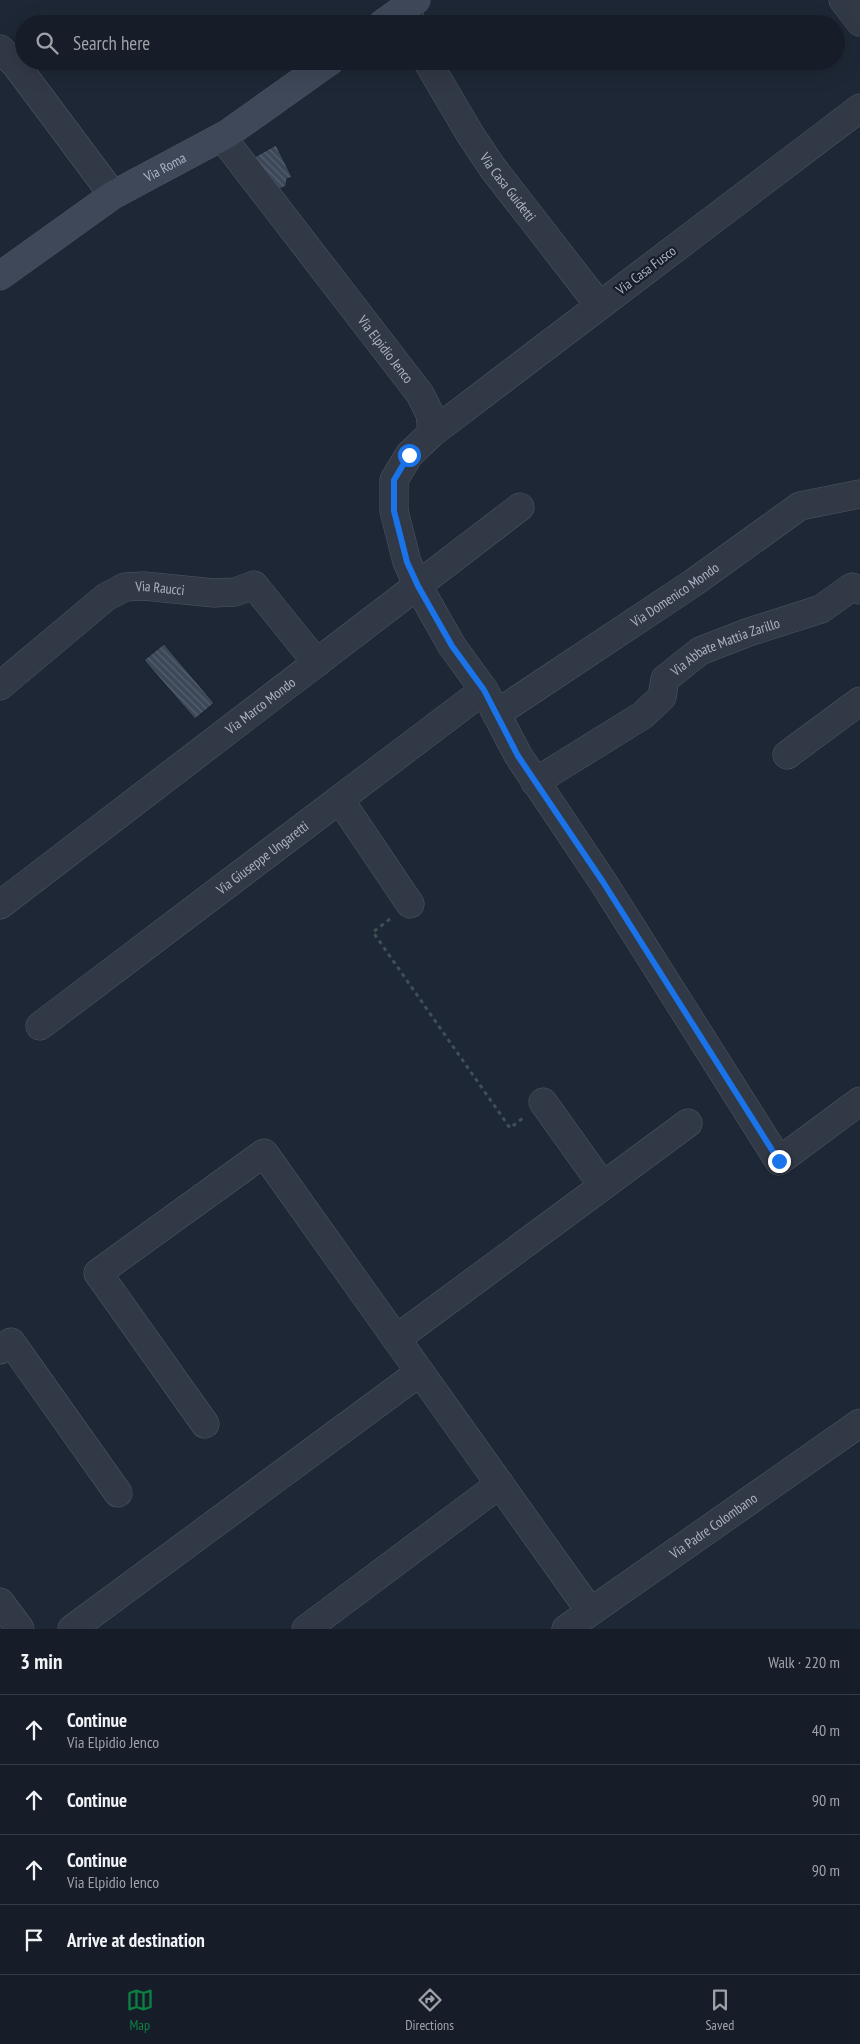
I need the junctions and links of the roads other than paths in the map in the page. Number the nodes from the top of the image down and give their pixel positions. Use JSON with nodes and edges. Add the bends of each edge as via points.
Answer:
{"nodes":[{"id":1,"x":843,"y":0,"type":"edge"},
{"id":2,"x":860,"y":22,"type":"edge"},
{"id":3,"x":0,"y":49,"type":"edge"},
{"id":4,"x":15,"y":63,"type":"edge"},
{"id":5,"x":20,"y":70,"type":"edge"},
{"id":6,"x":317,"y":70,"type":"edge"},
{"id":7,"x":433,"y":70,"type":"edge"},
{"id":8,"x":860,"y":108,"type":"edge"},
{"id":9,"x":222,"y":137,"type":"junction"},
{"id":10,"x":113,"y":195,"type":"junction"},
{"id":11,"x":0,"y":276,"type":"edge"},
{"id":12,"x":600,"y":305,"type":"junction"},
{"id":13,"x":432,"y":433,"type":"junction"},
{"id":14,"x":860,"y":494,"type":"edge"},
{"id":15,"x":520,"y":507,"type":"dead end"},
{"id":16,"x":418,"y":586,"type":"junction"},
{"id":17,"x":860,"y":590,"type":"edge"},
{"id":18,"x":317,"y":662,"type":"junction"},
{"id":19,"x":0,"y":686,"type":"edge"},
{"id":20,"x":484,"y":690,"type":"junction"},
{"id":21,"x":860,"y":701,"type":"edge"},
{"id":22,"x":496,"y":714,"type":"junction"},
{"id":23,"x":787,"y":755,"type":"dead end"},
{"id":24,"x":535,"y":782,"type":"junction"},
{"id":25,"x":340,"y":800,"type":"junction"},
{"id":26,"x":410,"y":904,"type":"road end"},
{"id":27,"x":0,"y":905,"type":"edge"},
{"id":28,"x":40,"y":1026,"type":"dead end"},
{"id":29,"x":860,"y":1101,"type":"edge"},
{"id":30,"x":543,"y":1102,"type":"road end"},
{"id":31,"x":688,"y":1123,"type":"dead end"},
{"id":32,"x":603,"y":1186,"type":"junction"},
{"id":33,"x":396,"y":1339,"type":"junction"},
{"id":34,"x":0,"y":1350,"type":"edge"},
{"id":35,"x":420,"y":1372,"type":"junction"},
{"id":36,"x":860,"y":1422,"type":"edge"},
{"id":37,"x":206,"y":1424,"type":"dead end"},
{"id":38,"x":500,"y":1484,"type":"junction"},
{"id":39,"x":118,"y":1493,"type":"dead end"},
{"id":40,"x":0,"y":1602,"type":"edge"},
{"id":41,"x":590,"y":1611,"type":"junction"},
{"id":42,"x":20,"y":1629,"type":"edge"},
{"id":43,"x":72,"y":1629,"type":"edge"},
{"id":44,"x":306,"y":1629,"type":"edge"},
{"id":45,"x":566,"y":1629,"type":"edge"}],
"edges":[{"from":1,"to":2,"type":"street"},
{"from":3,"to":4,"type":"street"},
{"from":5,"to":10,"type":"street"},
{"from":6,"to":9,"type":"street","name":"Via Roma"},
{"from":7,"to":12,"type":"street","name":"Via Casa Guidetti","via":[[492,167]]},
{"from":8,"to":12,"type":"street","name":"Via Casa Fusco"},
{"from":9,"to":10,"type":"street","name":"Via Roma"},
{"from":9,"to":13,"type":"street","name":"Via Elpidio Jenco","via":[[420,394],[430,414]]},
{"from":10,"to":11,"type":"street","name":"Via Roma"},
{"from":12,"to":13,"type":"street","name":"Via Casa Fusco"},
{"from":13,"to":16,"type":"street","via":[[409,455],[394,480],[394,511],[407,562]]},
{"from":14,"to":22,"type":"street","name":"Via Domenico Mondo","via":[[800,506],[693,584]]},
{"from":15,"to":16,"type":"street","name":"Via Marco Mondo"},
{"from":16,"to":18,"type":"street","name":"Via Marco Mondo"},
{"from":16,"to":20,"type":"street","via":[[452,646]]},
{"from":17,"to":24,"type":"street","name":"Via Abbate Mattia Zarillo","via":[[852,587],[821,609],[700,651],[665,679],[662,697],[643,715]]},
{"from":18,"to":19,"type":"street","name":"Via Raucci","via":[[254,585],[235,592],[214,593],[125,587],[106,596]]},
{"from":18,"to":27,"type":"street","name":"Via Marco Mondo"},
{"from":20,"to":22,"type":"street"},
{"from":20,"to":25,"type":"street","name":"Via Giuseppe Ungaretti"},
{"from":21,"to":23,"type":"street"},
{"from":22,"to":24,"type":"street"},
{"from":24,"to":29,"type":"street","via":[[603,882],[779,1161]]},
{"from":25,"to":26,"type":"street"},
{"from":25,"to":28,"type":"street","name":"Via Giuseppe Ungaretti"},
{"from":30,"to":32,"type":"street"},
{"from":31,"to":32,"type":"street"},
{"from":32,"to":33,"type":"street"},
{"from":33,"to":35,"type":"street"},
{"from":33,"to":37,"type":"street","via":[[264,1153],[98,1273]]},
{"from":34,"to":39,"type":"street","via":[[11,1342]]},
{"from":35,"to":38,"type":"street"},
{"from":35,"to":43,"type":"street"},
{"from":36,"to":41,"type":"street","name":"Via Padre Colombano"},
{"from":38,"to":41,"type":"street"},
{"from":38,"to":44,"type":"street"},
{"from":40,"to":42,"type":"street"},
{"from":41,"to":45,"type":"street","name":"Via Padre Colombano"}]}
